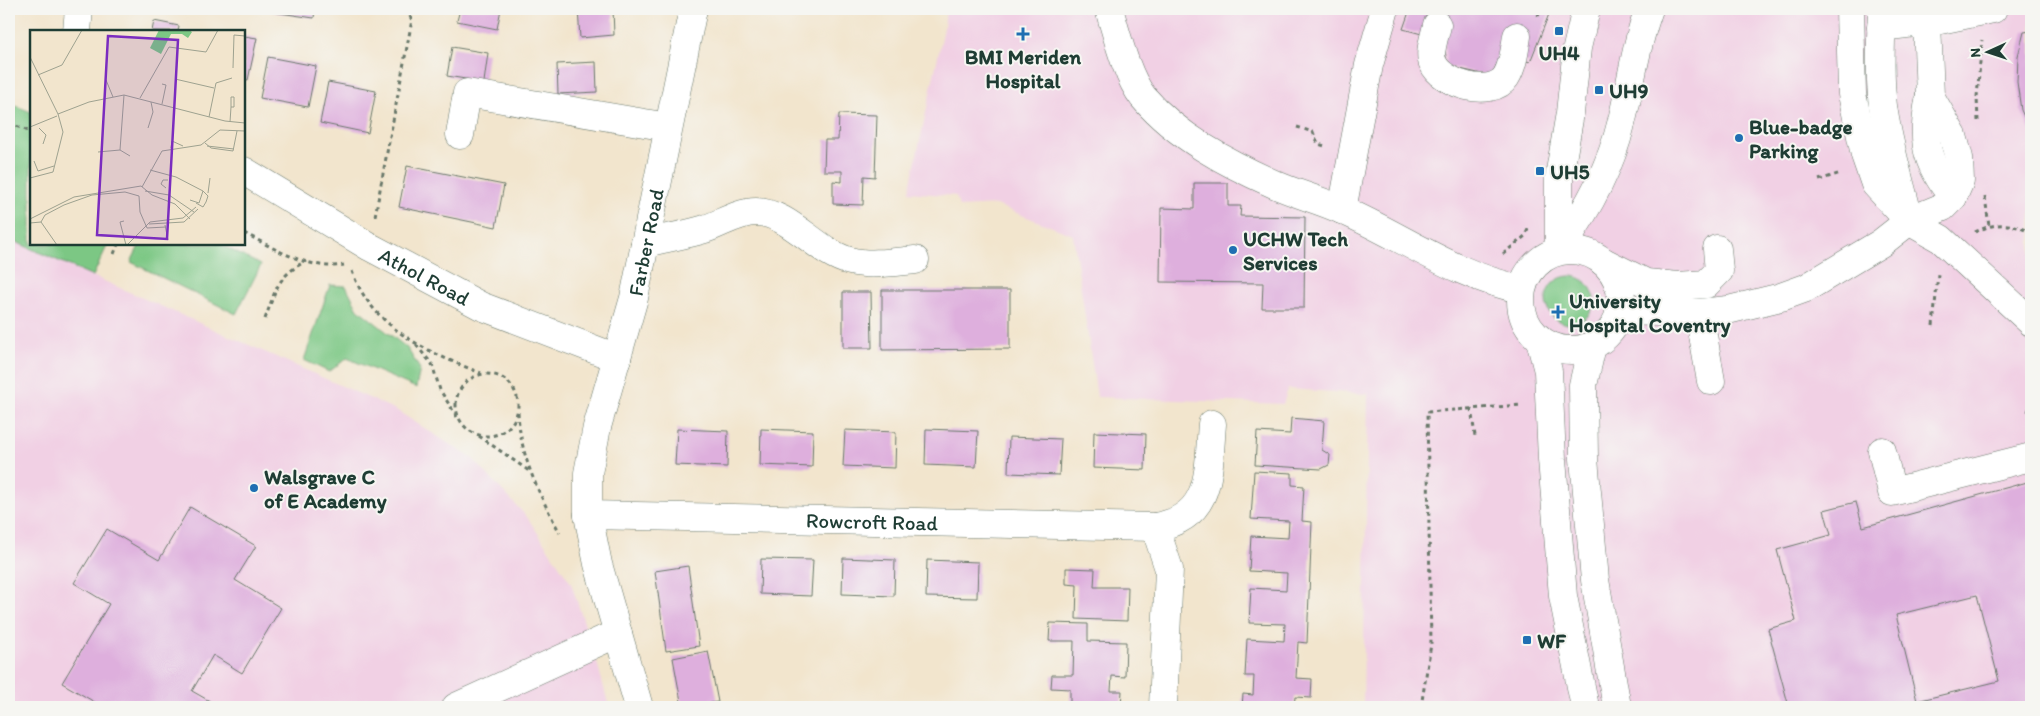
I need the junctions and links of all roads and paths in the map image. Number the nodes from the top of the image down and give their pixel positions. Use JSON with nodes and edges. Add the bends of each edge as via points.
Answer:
{"nodes":[{"id":1,"x":79,"y":9,"type":"edge"},
{"id":2,"x":406,"y":9,"type":"edge"},
{"id":3,"x":693,"y":9,"type":"edge"},
{"id":4,"x":1110,"y":9,"type":"edge"},
{"id":5,"x":1385,"y":9,"type":"edge"},
{"id":6,"x":1586,"y":9,"type":"edge"},
{"id":7,"x":1649,"y":9,"type":"edge"},
{"id":8,"x":1850,"y":9,"type":"edge"},
{"id":9,"x":1989,"y":10,"type":"edge"},
{"id":10,"x":1876,"y":15,"type":"edge"},
{"id":11,"x":1927,"y":22,"type":"junction"},
{"id":12,"x":1437,"y":25,"type":"dead end"},
{"id":13,"x":77,"y":30,"type":"edge"},
{"id":14,"x":1517,"y":36,"type":"dead end"},
{"id":15,"x":9,"y":123,"type":"edge"},
{"id":16,"x":1979,"y":126,"type":"dead end"},
{"id":17,"x":668,"y":127,"type":"junction"},
{"id":18,"x":30,"y":132,"type":"edge"},
{"id":19,"x":460,"y":135,"type":"dead end"},
{"id":20,"x":245,"y":171,"type":"edge"},
{"id":21,"x":1985,"y":191,"type":"dead end"},
{"id":22,"x":1342,"y":210,"type":"junction"},
{"id":23,"x":1909,"y":221,"type":"junction"},
{"id":24,"x":2031,"y":233,"type":"edge"},
{"id":25,"x":245,"y":234,"type":"edge"},
{"id":26,"x":645,"y":243,"type":"junction"},
{"id":27,"x":118,"y":245,"type":"edge"},
{"id":28,"x":370,"y":247,"type":"junction"},
{"id":29,"x":1717,"y":249,"type":"dead end"},
{"id":30,"x":1559,"y":250,"type":"junction"},
{"id":31,"x":114,"y":254,"type":"dead end"},
{"id":32,"x":915,"y":260,"type":"dead end"},
{"id":33,"x":306,"y":261,"type":"junction"},
{"id":34,"x":1604,"y":262,"type":"junction"},
{"id":35,"x":1938,"y":271,"type":"dead end"},
{"id":36,"x":1521,"y":288,"type":"junction"},
{"id":37,"x":1620,"y":311,"type":"junction"},
{"id":38,"x":1699,"y":313,"type":"junction"},
{"id":39,"x":265,"y":320,"type":"dead end"},
{"id":40,"x":2031,"y":322,"type":"edge"},
{"id":41,"x":1933,"y":326,"type":"dead end"},
{"id":42,"x":1540,"y":340,"type":"junction"},
{"id":43,"x":415,"y":343,"type":"junction"},
{"id":44,"x":1592,"y":346,"type":"junction"},
{"id":45,"x":616,"y":358,"type":"junction"},
{"id":46,"x":482,"y":374,"type":"junction"},
{"id":47,"x":1711,"y":381,"type":"dead end"},
{"id":48,"x":1550,"y":403,"type":"junction"},
{"id":49,"x":1471,"y":408,"type":"junction"},
{"id":50,"x":518,"y":412,"type":"junction"},
{"id":51,"x":461,"y":421,"type":"junction"},
{"id":52,"x":1212,"y":424,"type":"dead end"},
{"id":53,"x":475,"y":434,"type":"junction"},
{"id":54,"x":1475,"y":436,"type":"dead end"},
{"id":55,"x":1882,"y":451,"type":"dead end"},
{"id":56,"x":2031,"y":457,"type":"edge"},
{"id":57,"x":530,"y":472,"type":"junction"},
{"id":58,"x":588,"y":515,"type":"junction"},
{"id":59,"x":1155,"y":527,"type":"junction"},
{"id":60,"x":561,"y":535,"type":"dead end"},
{"id":61,"x":618,"y":632,"type":"junction"},
{"id":62,"x":456,"y":707,"type":"edge"},
{"id":63,"x":639,"y":707,"type":"edge"},
{"id":64,"x":1163,"y":707,"type":"edge"},
{"id":65,"x":1421,"y":707,"type":"edge"},
{"id":66,"x":1585,"y":707,"type":"edge"},
{"id":67,"x":1617,"y":707,"type":"edge"}],
"edges":[{"from":1,"to":13,"type":"street"},
{"from":2,"to":28,"type":"path","via":[[412,20]]},
{"from":3,"to":17,"type":"street","name":"Farber Road"},
{"from":4,"to":22,"type":"street","via":[[1121,53],[1142,95],[1184,136],[1274,184]]},
{"from":5,"to":22,"type":"street","via":[[1369,65]]},
{"from":6,"to":30,"type":"street","via":[[1577,48],[1559,177]]},
{"from":7,"to":30,"type":"street","via":[[1621,126],[1604,177]]},
{"from":8,"to":23,"type":"street","via":[[1852,94],[1864,155],[1875,184]]},
{"from":9,"to":11,"type":"street"},
{"from":9,"to":16,"type":"path","via":[[1977,97]]},
{"from":10,"to":11,"type":"street"},
{"from":10,"to":23,"type":"street","via":[[1889,140]]},
{"from":11,"to":23,"type":"street","via":[[1930,96],[1952,136],[1959,158],[1960,181],[1953,197],[1943,207]]},
{"from":12,"to":14,"type":"street","via":[[1432,62],[1438,71],[1452,81],[1483,89],[1506,78]]},
{"from":15,"to":18,"type":"path"},
{"from":17,"to":19,"type":"street","via":[[468,93]]},
{"from":17,"to":26,"type":"street","name":"Farber Road"},
{"from":20,"to":28,"type":"street","name":"Athol Road"},
{"from":21,"to":24,"type":"path","via":[[1989,226],[2017,225]]},
{"from":22,"to":36,"type":"street","via":[[1454,267],[1499,284]]},
{"from":23,"to":38,"type":"street","via":[[1881,243],[1806,288],[1728,310]]},
{"from":23,"to":40,"type":"street","via":[[1941,239]]},
{"from":25,"to":33,"type":"path","via":[[295,259]]},
{"from":26,"to":32,"type":"street","via":[[704,230],[755,212],[771,214],[810,242],[849,261],[870,264]]},
{"from":26,"to":45,"type":"street","name":"Farber Road","via":[[634,298]]},
{"from":27,"to":31,"type":"path"},
{"from":28,"to":45,"type":"street","name":"Athol Road","via":[[481,306]]},
{"from":29,"to":34,"type":"street","via":[[1719,271],[1706,284],[1646,283]]},
{"from":30,"to":34,"type":"street","via":[[1589,253]]},
{"from":30,"to":36,"type":"street","via":[[1542,258],[1529,271]]},
{"from":33,"to":39,"type":"path","via":[[288,270],[277,286]]},
{"from":33,"to":43,"type":"path","via":[[336,266],[350,264],[356,284],[372,307],[400,334]]},
{"from":34,"to":37,"type":"street","via":[[1614,274],[1620,292]]},
{"from":35,"to":41,"type":"path"},
{"from":36,"to":42,"type":"street","via":[[1521,309],[1528,327]]},
{"from":37,"to":38,"type":"street"},
{"from":37,"to":44,"type":"street","via":[[1614,326]]},
{"from":38,"to":47,"type":"street"},
{"from":42,"to":44,"type":"street","via":[[1555,348],[1570,350]]},
{"from":42,"to":48,"type":"street","via":[[1548,371]]},
{"from":43,"to":46,"type":"path"},
{"from":43,"to":51,"type":"path","via":[[432,364],[440,390]]},
{"from":44,"to":67,"type":"street","via":[[1583,385],[1584,459],[1595,580]]},
{"from":45,"to":58,"type":"street","name":"Farber Road","via":[[596,426],[588,473]]},
{"from":46,"to":50,"type":"path","via":[[500,376],[513,387],[519,403]]},
{"from":46,"to":51,"type":"path","via":[[471,378],[458,394],[456,409]]},
{"from":48,"to":49,"type":"path"},
{"from":48,"to":66,"type":"street","via":[[1563,596]]},
{"from":49,"to":54,"type":"path"},
{"from":49,"to":65,"type":"path","via":[[1427,412],[1431,644]]},
{"from":50,"to":53,"type":"path","via":[[507,430],[498,434]]},
{"from":50,"to":57,"type":"path","via":[[520,442]]},
{"from":51,"to":53,"type":"path"},
{"from":52,"to":59,"type":"street","name":"Rowcroft Road","via":[[1206,488],[1186,517]]},
{"from":53,"to":57,"type":"path"},
{"from":55,"to":56,"type":"street","via":[[1892,492]]},
{"from":57,"to":60,"type":"path"},
{"from":58,"to":59,"type":"street","name":"Rowcroft Road"},
{"from":58,"to":61,"type":"street","name":"Farber Road"},
{"from":59,"to":64,"type":"street","via":[[1169,569]]},
{"from":61,"to":62,"type":"street"},
{"from":61,"to":63,"type":"street","name":"Farber Road"}]}
